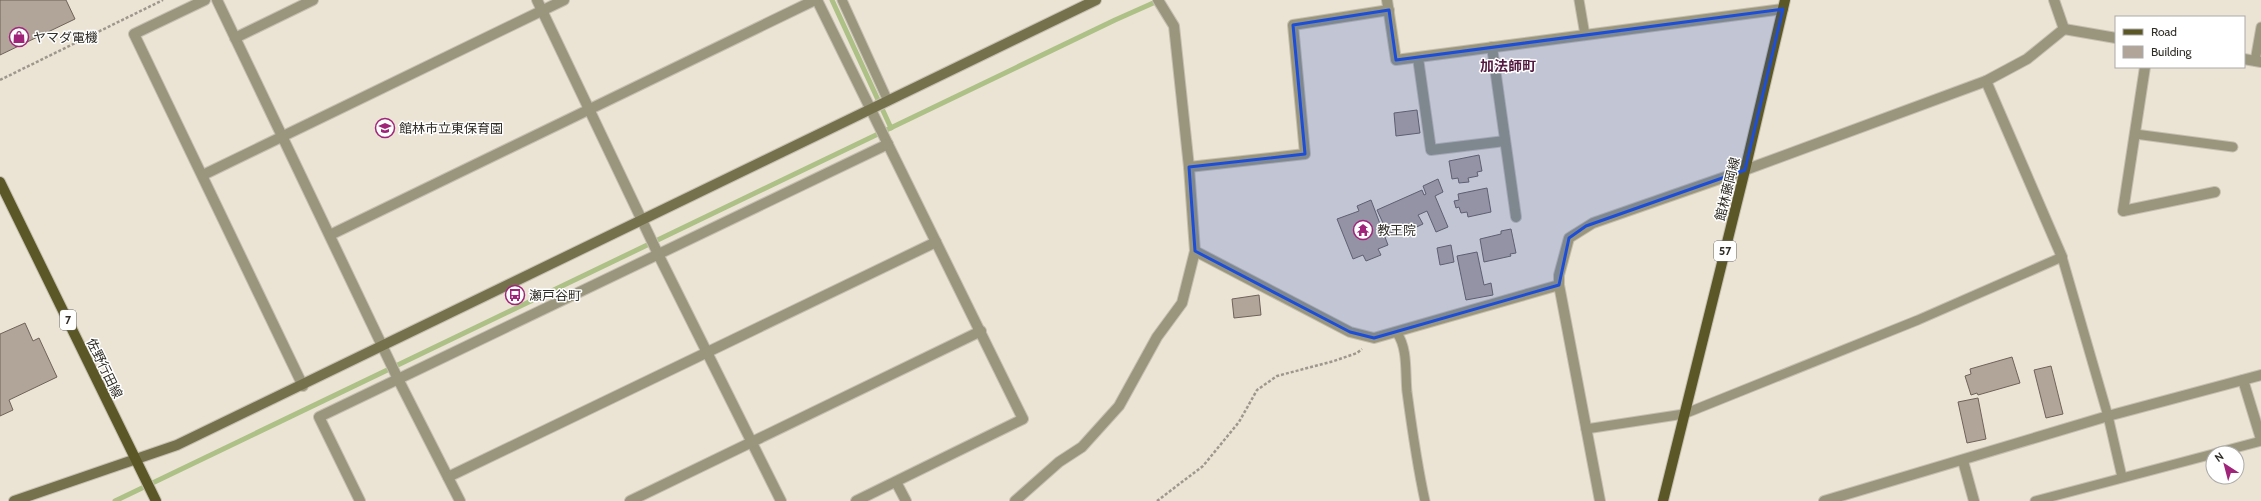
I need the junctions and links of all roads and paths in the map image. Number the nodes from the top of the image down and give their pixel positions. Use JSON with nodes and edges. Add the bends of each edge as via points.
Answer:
{"nodes":[{"id":1,"x":163,"y":0,"type":"edge"},
{"id":2,"x":205,"y":0,"type":"edge"},
{"id":3,"x":217,"y":0,"type":"edge"},
{"id":4,"x":313,"y":0,"type":"edge"},
{"id":5,"x":537,"y":0,"type":"edge"},
{"id":6,"x":564,"y":0,"type":"edge"},
{"id":7,"x":816,"y":0,"type":"edge"},
{"id":8,"x":842,"y":0,"type":"edge"},
{"id":9,"x":1096,"y":0,"type":"edge"},
{"id":10,"x":1158,"y":0,"type":"edge"},
{"id":11,"x":1579,"y":0,"type":"edge"},
{"id":12,"x":2054,"y":0,"type":"edge"},
{"id":13,"x":1784,"y":4,"type":"edge"},
{"id":14,"x":1388,"y":5,"type":"edge"},
{"id":15,"x":542,"y":11,"type":"junction"},
{"id":16,"x":2261,"y":27,"type":"edge"},
{"id":17,"x":2064,"y":30,"type":"junction"},
{"id":18,"x":1584,"y":35,"type":"junction"},
{"id":19,"x":235,"y":38,"type":"junction"},
{"id":20,"x":2115,"y":38,"type":"edge"},
{"id":21,"x":1492,"y":47,"type":"junction"},
{"id":22,"x":1418,"y":58,"type":"junction"},
{"id":23,"x":2245,"y":59,"type":"edge"},
{"id":24,"x":2258,"y":62,"type":"edge"},
{"id":25,"x":2146,"y":68,"type":"edge"},
{"id":26,"x":0,"y":80,"type":"edge"},
{"id":27,"x":1986,"y":81,"type":"junction"},
{"id":28,"x":888,"y":101,"type":"junction"},
{"id":29,"x":588,"y":110,"type":"junction"},
{"id":30,"x":871,"y":110,"type":"junction"},
{"id":31,"x":2135,"y":134,"type":"junction"},
{"id":32,"x":282,"y":137,"type":"junction"},
{"id":33,"x":1505,"y":141,"type":"junction"},
{"id":34,"x":888,"y":144,"type":"junction"},
{"id":35,"x":2233,"y":147,"type":"dead end"},
{"id":36,"x":1189,"y":167,"type":"junction"},
{"id":37,"x":1745,"y":170,"type":"junction"},
{"id":38,"x":203,"y":175,"type":"junction"},
{"id":39,"x":0,"y":182,"type":"edge"},
{"id":40,"x":2215,"y":192,"type":"dead end"},
{"id":41,"x":1516,"y":217,"type":"dead end"},
{"id":42,"x":642,"y":220,"type":"junction"},
{"id":43,"x":330,"y":235,"type":"junction"},
{"id":44,"x":936,"y":242,"type":"junction"},
{"id":45,"x":1195,"y":251,"type":"junction"},
{"id":46,"x":658,"y":254,"type":"junction"},
{"id":47,"x":2062,"y":257,"type":"junction"},
{"id":48,"x":1559,"y":285,"type":"junction"},
{"id":49,"x":981,"y":331,"type":"junction"},
{"id":50,"x":1397,"y":333,"type":"junction"},
{"id":51,"x":1374,"y":338,"type":"junction"},
{"id":52,"x":383,"y":345,"type":"junction"},
{"id":53,"x":708,"y":352,"type":"junction"},
{"id":54,"x":2261,"y":375,"type":"edge"},
{"id":55,"x":398,"y":379,"type":"junction"},
{"id":56,"x":2243,"y":380,"type":"junction"},
{"id":57,"x":303,"y":386,"type":"junction"},
{"id":58,"x":1684,"y":414,"type":"junction"},
{"id":59,"x":2108,"y":416,"type":"junction"},
{"id":60,"x":1586,"y":428,"type":"junction"},
{"id":61,"x":2261,"y":440,"type":"edge"},
{"id":62,"x":752,"y":442,"type":"junction"},
{"id":63,"x":2243,"y":445,"type":"edge"},
{"id":64,"x":2205,"y":455,"type":"edge"},
{"id":65,"x":135,"y":459,"type":"junction"},
{"id":66,"x":1963,"y":461,"type":"junction"},
{"id":67,"x":448,"y":477,"type":"junction"},
{"id":68,"x":2122,"y":477,"type":"junction"},
{"id":69,"x":896,"y":482,"type":"junction"},
{"id":70,"x":14,"y":501,"type":"edge"},
{"id":71,"x":156,"y":501,"type":"edge"},
{"id":72,"x":360,"y":501,"type":"edge"},
{"id":73,"x":460,"y":501,"type":"edge"},
{"id":74,"x":630,"y":501,"type":"edge"},
{"id":75,"x":781,"y":501,"type":"edge"},
{"id":76,"x":856,"y":501,"type":"edge"},
{"id":77,"x":906,"y":501,"type":"edge"},
{"id":78,"x":1015,"y":501,"type":"edge"},
{"id":79,"x":1157,"y":501,"type":"edge"},
{"id":80,"x":1425,"y":501,"type":"edge"},
{"id":81,"x":1600,"y":501,"type":"edge"},
{"id":82,"x":1663,"y":501,"type":"edge"},
{"id":83,"x":1824,"y":501,"type":"edge"},
{"id":84,"x":1974,"y":501,"type":"edge"},
{"id":85,"x":2035,"y":501,"type":"edge"}],
"edges":[{"from":1,"to":26,"type":"path"},
{"from":2,"to":38,"type":"street","via":[[134,34]]},
{"from":3,"to":19,"type":"street"},
{"from":4,"to":19,"type":"street"},
{"from":5,"to":15,"type":"street"},
{"from":6,"to":15,"type":"street"},
{"from":7,"to":29,"type":"street"},
{"from":7,"to":30,"type":"street"},
{"from":8,"to":28,"type":"lane"},
{"from":9,"to":28,"type":"street"},
{"from":10,"to":36,"type":"street","via":[[1174,26]]},
{"from":11,"to":18,"type":"lane"},
{"from":12,"to":17,"type":"street"},
{"from":13,"to":18,"type":"street"},
{"from":13,"to":37,"type":"main road","name":"館林藤岡線","number":"57"},
{"from":14,"to":22,"type":"street","via":[[1396,60]]},
{"from":14,"to":36,"type":"street","via":[[1293,24],[1305,154]]},
{"from":15,"to":29,"type":"street"},
{"from":15,"to":32,"type":"street"},
{"from":16,"to":24,"type":"lane"},
{"from":17,"to":20,"type":"street"},
{"from":17,"to":27,"type":"street","via":[[2027,59]]},
{"from":18,"to":21,"type":"street"},
{"from":19,"to":32,"type":"street"},
{"from":21,"to":22,"type":"street"},
{"from":21,"to":33,"type":"street"},
{"from":22,"to":33,"type":"street","via":[[1431,150]]},
{"from":23,"to":24,"type":"street"},
{"from":25,"to":31,"type":"street"},
{"from":27,"to":37,"type":"street"},
{"from":27,"to":47,"type":"street"},
{"from":28,"to":30,"type":"street"},
{"from":29,"to":42,"type":"street"},
{"from":29,"to":43,"type":"street"},
{"from":30,"to":34,"type":"street"},
{"from":30,"to":42,"type":"street"},
{"from":31,"to":35,"type":"lane"},
{"from":31,"to":40,"type":"street","via":[[2123,211]]},
{"from":32,"to":38,"type":"street"},
{"from":32,"to":43,"type":"street"},
{"from":33,"to":41,"type":"street"},
{"from":34,"to":44,"type":"street"},
{"from":34,"to":46,"type":"street"},
{"from":36,"to":45,"type":"street"},
{"from":37,"to":48,"type":"street","via":[[1586,226],[1569,238],[1559,275]]},
{"from":37,"to":58,"type":"main road","name":"館林藤岡線","number":"57"},
{"from":38,"to":57,"type":"street"},
{"from":39,"to":65,"type":"main road","name":"佐野行田線","number":"7"},
{"from":42,"to":46,"type":"street"},
{"from":42,"to":52,"type":"street"},
{"from":43,"to":52,"type":"street"},
{"from":44,"to":49,"type":"street"},
{"from":44,"to":53,"type":"street"},
{"from":45,"to":51,"type":"street","via":[[1350,332]]},
{"from":45,"to":78,"type":"street","via":[[1182,303],[1157,337],[1119,406],[1082,447],[1058,462]]},
{"from":46,"to":53,"type":"street"},
{"from":46,"to":55,"type":"street"},
{"from":47,"to":58,"type":"lane","via":[[1918,320]]},
{"from":47,"to":59,"type":"lane"},
{"from":48,"to":50,"type":"street"},
{"from":48,"to":60,"type":"street"},
{"from":49,"to":62,"type":"street"},
{"from":49,"to":69,"type":"street","via":[[1024,419]]},
{"from":50,"to":51,"type":"street"},
{"from":50,"to":80,"type":"lane","via":[[1403,342],[1408,397]]},
{"from":51,"to":79,"type":"path","via":[[1356,353],[1277,376],[1257,390],[1240,422],[1203,466]]},
{"from":52,"to":55,"type":"street"},
{"from":52,"to":57,"type":"street"},
{"from":53,"to":62,"type":"street"},
{"from":53,"to":67,"type":"street"},
{"from":54,"to":56,"type":"street"},
{"from":55,"to":67,"type":"street"},
{"from":55,"to":72,"type":"street","via":[[319,417]]},
{"from":56,"to":59,"type":"street"},
{"from":56,"to":61,"type":"street"},
{"from":57,"to":65,"type":"street","via":[[177,446]]},
{"from":58,"to":60,"type":"lane"},
{"from":58,"to":82,"type":"main road","name":"館林藤岡線","number":"57"},
{"from":59,"to":66,"type":"street"},
{"from":59,"to":68,"type":"lane"},
{"from":60,"to":81,"type":"street"},
{"from":61,"to":63,"type":"lane"},
{"from":62,"to":74,"type":"street"},
{"from":62,"to":75,"type":"street"},
{"from":64,"to":68,"type":"lane"},
{"from":65,"to":70,"type":"street"},
{"from":65,"to":71,"type":"main road","name":"佐野行田線","number":"7"},
{"from":66,"to":83,"type":"street"},
{"from":66,"to":84,"type":"street"},
{"from":67,"to":73,"type":"street"},
{"from":68,"to":85,"type":"lane"},
{"from":69,"to":76,"type":"street"},
{"from":69,"to":77,"type":"street"}]}
